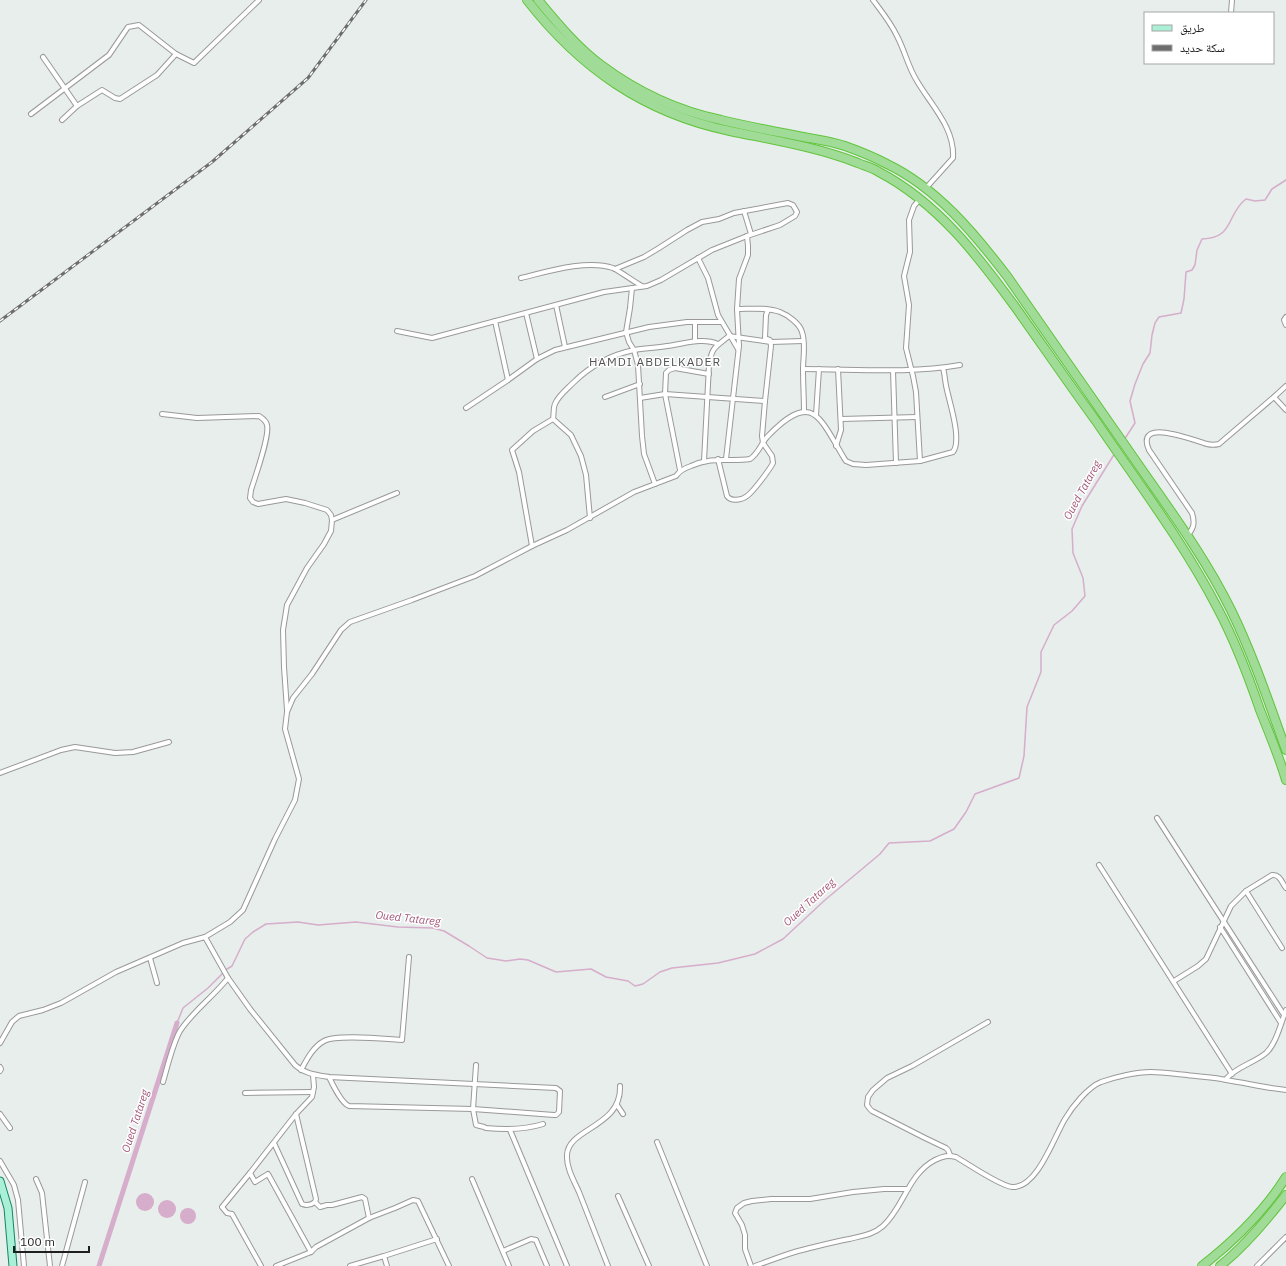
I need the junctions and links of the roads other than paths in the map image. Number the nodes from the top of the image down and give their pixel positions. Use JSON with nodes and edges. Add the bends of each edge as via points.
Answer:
{"nodes":[{"id":1,"x":259,"y":0,"type":"edge"},
{"id":2,"x":527,"y":0,"type":"edge"},
{"id":3,"x":538,"y":0,"type":"edge"},
{"id":4,"x":873,"y":0,"type":"edge"},
{"id":5,"x":1232,"y":0,"type":"edge"},
{"id":6,"x":1231,"y":12,"type":"edge"},
{"id":7,"x":176,"y":54,"type":"junction"},
{"id":8,"x":43,"y":57,"type":"dead end"},
{"id":9,"x":65,"y":88,"type":"junction"},
{"id":10,"x":77,"y":106,"type":"junction"},
{"id":11,"x":31,"y":114,"type":"dead end"},
{"id":12,"x":62,"y":120,"type":"dead end"},
{"id":13,"x":925,"y":188,"type":"junction"},
{"id":14,"x":920,"y":198,"type":"junction"},
{"id":15,"x":744,"y":211,"type":"junction"},
{"id":16,"x":749,"y":235,"type":"junction"},
{"id":17,"x":698,"y":258,"type":"junction"},
{"id":18,"x":615,"y":269,"type":"junction"},
{"id":19,"x":521,"y":278,"type":"dead end"},
{"id":20,"x":642,"y":286,"type":"junction"},
{"id":21,"x":632,"y":288,"type":"junction"},
{"id":22,"x":556,"y":305,"type":"junction"},
{"id":23,"x":737,"y":309,"type":"junction"},
{"id":24,"x":768,"y":310,"type":"junction"},
{"id":25,"x":526,"y":313,"type":"junction"},
{"id":26,"x":1286,"y":317,"type":"edge"},
{"id":27,"x":495,"y":321,"type":"junction"},
{"id":28,"x":695,"y":322,"type":"junction"},
{"id":29,"x":721,"y":322,"type":"junction"},
{"id":30,"x":1286,"y":325,"type":"edge"},
{"id":31,"x":397,"y":331,"type":"dead end"},
{"id":32,"x":626,"y":332,"type":"junction"},
{"id":33,"x":729,"y":336,"type":"junction"},
{"id":34,"x":739,"y":338,"type":"junction"},
{"id":35,"x":769,"y":341,"type":"junction"},
{"id":36,"x":803,"y":341,"type":"junction"},
{"id":37,"x":696,"y":342,"type":"junction"},
{"id":38,"x":718,"y":344,"type":"junction"},
{"id":39,"x":565,"y":347,"type":"junction"},
{"id":40,"x":738,"y":349,"type":"junction"},
{"id":41,"x":634,"y":350,"type":"junction"},
{"id":42,"x":537,"y":359,"type":"junction"},
{"id":43,"x":960,"y":366,"type":"dead end"},
{"id":44,"x":943,"y":368,"type":"junction"},
{"id":45,"x":803,"y":369,"type":"junction"},
{"id":46,"x":819,"y":369,"type":"junction"},
{"id":47,"x":838,"y":369,"type":"junction"},
{"id":48,"x":911,"y":370,"type":"junction"},
{"id":49,"x":893,"y":371,"type":"junction"},
{"id":50,"x":709,"y":374,"type":"junction"},
{"id":51,"x":508,"y":380,"type":"junction"},
{"id":52,"x":640,"y":384,"type":"junction"},
{"id":53,"x":1286,"y":386,"type":"edge"},
{"id":54,"x":665,"y":394,"type":"junction"},
{"id":55,"x":708,"y":396,"type":"junction"},
{"id":56,"x":1274,"y":396,"type":"junction"},
{"id":57,"x":605,"y":397,"type":"dead end"},
{"id":58,"x":640,"y":398,"type":"junction"},
{"id":59,"x":733,"y":398,"type":"junction"},
{"id":60,"x":765,"y":400,"type":"junction"},
{"id":61,"x":466,"y":408,"type":"dead end"},
{"id":62,"x":1286,"y":410,"type":"edge"},
{"id":63,"x":804,"y":412,"type":"junction"},
{"id":64,"x":162,"y":414,"type":"dead end"},
{"id":65,"x":816,"y":415,"type":"junction"},
{"id":66,"x":917,"y":417,"type":"junction"},
{"id":67,"x":895,"y":418,"type":"junction"},
{"id":68,"x":553,"y":419,"type":"junction"},
{"id":69,"x":841,"y":419,"type":"junction"},
{"id":70,"x":762,"y":436,"type":"junction"},
{"id":71,"x":767,"y":437,"type":"junction"},
{"id":72,"x":763,"y":443,"type":"junction"},
{"id":73,"x":836,"y":446,"type":"junction"},
{"id":74,"x":718,"y":459,"type":"junction"},
{"id":75,"x":726,"y":459,"type":"junction"},
{"id":76,"x":704,"y":460,"type":"junction"},
{"id":77,"x":920,"y":461,"type":"junction"},
{"id":78,"x":896,"y":463,"type":"junction"},
{"id":79,"x":680,"y":470,"type":"junction"},
{"id":80,"x":654,"y":484,"type":"junction"},
{"id":81,"x":397,"y":493,"type":"dead end"},
{"id":82,"x":590,"y":518,"type":"junction"},
{"id":83,"x":332,"y":520,"type":"junction"},
{"id":84,"x":1187,"y":536,"type":"junction"},
{"id":85,"x":532,"y":546,"type":"junction"},
{"id":86,"x":287,"y":712,"type":"junction"},
{"id":87,"x":169,"y":742,"type":"dead end"},
{"id":88,"x":1286,"y":750,"type":"edge"},
{"id":89,"x":0,"y":773,"type":"edge"},
{"id":90,"x":1286,"y":780,"type":"edge"},
{"id":91,"x":1158,"y":818,"type":"dead end"},
{"id":92,"x":1099,"y":865,"type":"dead end"},
{"id":93,"x":1286,"y":888,"type":"edge"},
{"id":94,"x":1246,"y":891,"type":"junction"},
{"id":95,"x":1223,"y":921,"type":"junction"},
{"id":96,"x":1220,"y":927,"type":"junction"},
{"id":97,"x":205,"y":937,"type":"junction"},
{"id":98,"x":1282,"y":948,"type":"dead end"},
{"id":99,"x":409,"y":957,"type":"dead end"},
{"id":100,"x":150,"y":958,"type":"junction"},
{"id":101,"x":228,"y":978,"type":"junction"},
{"id":102,"x":1174,"y":981,"type":"junction"},
{"id":103,"x":157,"y":983,"type":"dead end"},
{"id":104,"x":1285,"y":1013,"type":"edge"},
{"id":105,"x":988,"y":1022,"type":"dead end"},
{"id":106,"x":1281,"y":1023,"type":"junction"},
{"id":107,"x":0,"y":1043,"type":"edge"},
{"id":108,"x":476,"y":1066,"type":"dead end"},
{"id":109,"x":0,"y":1067,"type":"edge"},
{"id":110,"x":301,"y":1070,"type":"junction"},
{"id":111,"x":0,"y":1071,"type":"edge"},
{"id":112,"x":1232,"y":1074,"type":"junction"},
{"id":113,"x":313,"y":1075,"type":"junction"},
{"id":114,"x":329,"y":1077,"type":"junction"},
{"id":115,"x":1226,"y":1080,"type":"junction"},
{"id":116,"x":163,"y":1082,"type":"dead end"},
{"id":117,"x":476,"y":1084,"type":"junction"},
{"id":118,"x":620,"y":1086,"type":"dead end"},
{"id":119,"x":1286,"y":1090,"type":"edge"},
{"id":120,"x":313,"y":1092,"type":"junction"},
{"id":121,"x":245,"y":1093,"type":"dead end"},
{"id":122,"x":617,"y":1105,"type":"junction"},
{"id":123,"x":474,"y":1109,"type":"junction"},
{"id":124,"x":0,"y":1114,"type":"edge"},
{"id":125,"x":296,"y":1114,"type":"junction"},
{"id":126,"x":623,"y":1114,"type":"dead end"},
{"id":127,"x":543,"y":1124,"type":"dead end"},
{"id":128,"x":10,"y":1128,"type":"dead end"},
{"id":129,"x":510,"y":1130,"type":"junction"},
{"id":130,"x":657,"y":1142,"type":"dead end"},
{"id":131,"x":274,"y":1143,"type":"junction"},
{"id":132,"x":950,"y":1155,"type":"junction"},
{"id":133,"x":0,"y":1161,"type":"edge"},
{"id":134,"x":250,"y":1173,"type":"junction"},
{"id":135,"x":1286,"y":1177,"type":"edge"},
{"id":136,"x":36,"y":1179,"type":"dead end"},
{"id":137,"x":472,"y":1179,"type":"dead end"},
{"id":138,"x":0,"y":1181,"type":"edge"},
{"id":139,"x":85,"y":1182,"type":"dead end"},
{"id":140,"x":908,"y":1189,"type":"junction"},
{"id":141,"x":1286,"y":1195,"type":"edge"},
{"id":142,"x":618,"y":1196,"type":"dead end"},
{"id":143,"x":315,"y":1202,"type":"junction"},
{"id":144,"x":368,"y":1218,"type":"junction"},
{"id":145,"x":1286,"y":1237,"type":"edge"},
{"id":146,"x":437,"y":1239,"type":"junction"},
{"id":147,"x":503,"y":1251,"type":"junction"},
{"id":148,"x":310,"y":1252,"type":"junction"},
{"id":149,"x":384,"y":1256,"type":"junction"},
{"id":150,"x":365,"y":1264,"type":"edge"},
{"id":151,"x":13,"y":1266,"type":"edge"},
{"id":152,"x":24,"y":1266,"type":"edge"},
{"id":153,"x":50,"y":1266,"type":"edge"},
{"id":154,"x":62,"y":1266,"type":"edge"},
{"id":155,"x":261,"y":1266,"type":"edge"},
{"id":156,"x":276,"y":1266,"type":"edge"},
{"id":157,"x":350,"y":1266,"type":"edge"},
{"id":158,"x":387,"y":1266,"type":"edge"},
{"id":159,"x":449,"y":1266,"type":"edge"},
{"id":160,"x":509,"y":1266,"type":"edge"},
{"id":161,"x":547,"y":1266,"type":"edge"},
{"id":162,"x":567,"y":1266,"type":"edge"},
{"id":163,"x":608,"y":1266,"type":"edge"},
{"id":164,"x":649,"y":1266,"type":"edge"},
{"id":165,"x":707,"y":1266,"type":"edge"},
{"id":166,"x":751,"y":1266,"type":"edge"},
{"id":167,"x":755,"y":1266,"type":"edge"},
{"id":168,"x":1202,"y":1266,"type":"edge"},
{"id":169,"x":1220,"y":1266,"type":"edge"},
{"id":170,"x":1257,"y":1266,"type":"edge"}],
"edges":[{"from":1,"to":7,"type":"street","via":[[194,63]]},
{"from":2,"to":14,"type":"highway","via":[[552,31],[588,64],[605,78],[639,98],[702,124],[843,157],[878,171]]},
{"from":3,"to":13,"type":"highway","via":[[570,37],[601,64],[649,94],[719,120],[845,146],[887,164]]},
{"from":4,"to":13,"type":"street","via":[[898,36],[912,72],[944,122],[951,139],[953,158]]},
{"from":5,"to":6,"type":"street"},
{"from":7,"to":9,"type":"street","via":[[139,25],[128,27],[109,55]]},
{"from":7,"to":10,"type":"street","via":[[157,74],[120,99],[102,90]]},
{"from":8,"to":9,"type":"street"},
{"from":9,"to":10,"type":"street"},
{"from":9,"to":11,"type":"street"},
{"from":10,"to":12,"type":"street"},
{"from":13,"to":84,"type":"highway","via":[[948,207],[985,247]]},
{"from":14,"to":48,"type":"street","via":[[909,220],[910,252],[904,276],[909,305],[906,348]]},
{"from":14,"to":90,"type":"highway","via":[[948,224],[992,275],[1191,560],[1230,634]]},
{"from":15,"to":16,"type":"street"},
{"from":15,"to":16,"type":"street","via":[[790,203],[796,212],[795,216],[780,224]]},
{"from":15,"to":18,"type":"street","via":[[697,224],[644,257]]},
{"from":16,"to":17,"type":"street"},
{"from":16,"to":23,"type":"street","via":[[748,255],[739,278]]},
{"from":17,"to":20,"type":"street","via":[[656,282]]},
{"from":17,"to":29,"type":"street","via":[[708,278]]},
{"from":18,"to":19,"type":"street","via":[[580,266]]},
{"from":18,"to":20,"type":"street"},
{"from":20,"to":21,"type":"street"},
{"from":21,"to":22,"type":"street","via":[[604,292]]},
{"from":21,"to":32,"type":"street"},
{"from":22,"to":25,"type":"street"},
{"from":22,"to":39,"type":"street"},
{"from":23,"to":24,"type":"street"},
{"from":23,"to":34,"type":"street"},
{"from":24,"to":35,"type":"street","via":[[765,338]]},
{"from":24,"to":36,"type":"street","via":[[785,314],[796,323],[802,332]]},
{"from":25,"to":27,"type":"street"},
{"from":25,"to":42,"type":"street"},
{"from":26,"to":30,"type":"street"},
{"from":27,"to":31,"type":"street","via":[[432,338]]},
{"from":27,"to":51,"type":"street"},
{"from":28,"to":29,"type":"street"},
{"from":28,"to":32,"type":"street","via":[[674,323]]},
{"from":28,"to":37,"type":"street"},
{"from":29,"to":33,"type":"street"},
{"from":32,"to":39,"type":"street"},
{"from":32,"to":41,"type":"street"},
{"from":33,"to":34,"type":"street"},
{"from":33,"to":38,"type":"street"},
{"from":33,"to":40,"type":"street"},
{"from":34,"to":35,"type":"street"},
{"from":34,"to":40,"type":"street"},
{"from":35,"to":36,"type":"street"},
{"from":35,"to":60,"type":"street"},
{"from":36,"to":45,"type":"street"},
{"from":37,"to":38,"type":"street","via":[[708,341]]},
{"from":37,"to":41,"type":"street"},
{"from":38,"to":50,"type":"street","via":[[711,355]]},
{"from":39,"to":42,"type":"street"},
{"from":40,"to":59,"type":"street"},
{"from":41,"to":52,"type":"street"},
{"from":41,"to":68,"type":"street","via":[[602,360],[582,374],[554,404]]},
{"from":42,"to":51,"type":"street"},
{"from":43,"to":44,"type":"street"},
{"from":44,"to":48,"type":"street"},
{"from":44,"to":77,"type":"street","via":[[955,422],[955,448],[953,452]]},
{"from":45,"to":46,"type":"street"},
{"from":45,"to":63,"type":"street"},
{"from":46,"to":47,"type":"street"},
{"from":46,"to":65,"type":"street"},
{"from":47,"to":49,"type":"street"},
{"from":47,"to":69,"type":"street"},
{"from":48,"to":49,"type":"street"},
{"from":48,"to":66,"type":"street","via":[[916,392]]},
{"from":49,"to":67,"type":"street"},
{"from":50,"to":54,"type":"street","via":[[670,369],[666,373]]},
{"from":50,"to":55,"type":"street"},
{"from":51,"to":61,"type":"street"},
{"from":52,"to":57,"type":"street"},
{"from":52,"to":58,"type":"street"},
{"from":53,"to":56,"type":"street"},
{"from":54,"to":55,"type":"street"},
{"from":54,"to":58,"type":"street"},
{"from":54,"to":79,"type":"street"},
{"from":55,"to":59,"type":"street"},
{"from":55,"to":76,"type":"street"},
{"from":56,"to":62,"type":"street"},
{"from":56,"to":84,"type":"street","via":[[1219,444],[1208,444],[1165,432],[1155,432],[1148,438],[1146,444],[1149,450],[1192,514],[1195,522],[1193,530]]},
{"from":58,"to":80,"type":"street","via":[[644,454]]},
{"from":59,"to":60,"type":"street"},
{"from":59,"to":75,"type":"street"},
{"from":60,"to":70,"type":"street"},
{"from":63,"to":65,"type":"street"},
{"from":63,"to":71,"type":"street","via":[[795,414]]},
{"from":64,"to":83,"type":"street","via":[[197,418],[263,418],[268,426],[266,439],[250,498],[258,504],[286,499],[305,503],[328,510]]},
{"from":65,"to":73,"type":"street"},
{"from":66,"to":67,"type":"street"},
{"from":66,"to":77,"type":"street"},
{"from":67,"to":69,"type":"street"},
{"from":67,"to":78,"type":"street"},
{"from":68,"to":82,"type":"street","via":[[571,435],[581,456],[586,475]]},
{"from":68,"to":85,"type":"street","via":[[533,431],[512,450],[519,472]]},
{"from":69,"to":73,"type":"street"},
{"from":70,"to":71,"type":"street"},
{"from":70,"to":72,"type":"street"},
{"from":71,"to":72,"type":"street"},
{"from":72,"to":74,"type":"street","via":[[772,456],[773,463],[744,498],[728,498]]},
{"from":72,"to":75,"type":"street","via":[[750,459]]},
{"from":73,"to":78,"type":"street","via":[[846,461],[853,464]]},
{"from":74,"to":75,"type":"street"},
{"from":74,"to":76,"type":"street"},
{"from":76,"to":79,"type":"street"},
{"from":77,"to":78,"type":"street"},
{"from":79,"to":80,"type":"street","via":[[676,476]]},
{"from":80,"to":82,"type":"street","via":[[634,492]]},
{"from":81,"to":83,"type":"street"},
{"from":82,"to":85,"type":"street"},
{"from":83,"to":86,"type":"street","via":[[331,531],[287,605],[283,630]]},
{"from":84,"to":88,"type":"highway","via":[[1207,566],[1230,610],[1258,674]]},
{"from":85,"to":86,"type":"street","via":[[475,576],[350,622],[293,698]]},
{"from":86,"to":97,"type":"street","via":[[285,729],[299,779],[295,800],[243,910],[230,922]]},
{"from":87,"to":89,"type":"street","via":[[133,752],[115,753],[75,747]]},
{"from":91,"to":95,"type":"street"},
{"from":92,"to":102,"type":"street"},
{"from":93,"to":94,"type":"street","via":[[1278,876],[1272,875]]},
{"from":94,"to":95,"type":"street","via":[[1229,908]]},
{"from":94,"to":98,"type":"street"},
{"from":95,"to":96,"type":"street"},
{"from":95,"to":104,"type":"street"},
{"from":96,"to":102,"type":"street","via":[[1206,959]]},
{"from":96,"to":106,"type":"street"},
{"from":97,"to":100,"type":"street","via":[[183,943]]},
{"from":97,"to":101,"type":"street"},
{"from":99,"to":110,"type":"street","via":[[402,1040],[341,1037],[325,1040],[313,1050]]},
{"from":100,"to":103,"type":"street"},
{"from":100,"to":107,"type":"street","via":[[116,972],[61,1003],[19,1016],[12,1022]]},
{"from":101,"to":110,"type":"street","via":[[250,1009]]},
{"from":101,"to":116,"type":"street","via":[[179,1033]]},
{"from":102,"to":112,"type":"street"},
{"from":104,"to":106,"type":"street"},
{"from":105,"to":132,"type":"street","via":[[887,1078],[872,1090],[868,1097],[867,1105],[872,1111],[946,1148]]},
{"from":106,"to":112,"type":"street","via":[[1266,1053]]},
{"from":108,"to":117,"type":"street"},
{"from":109,"to":111,"type":"street"},
{"from":110,"to":113,"type":"street"},
{"from":112,"to":115,"type":"street"},
{"from":113,"to":114,"type":"street"},
{"from":113,"to":120,"type":"street"},
{"from":114,"to":117,"type":"street"},
{"from":114,"to":123,"type":"street","via":[[342,1101],[349,1106]]},
{"from":115,"to":119,"type":"street"},
{"from":115,"to":132,"type":"street","via":[[1149,1072],[1096,1084],[1065,1119],[1037,1171],[1030,1180],[1016,1187],[1001,1183]]},
{"from":117,"to":123,"type":"street"},
{"from":117,"to":123,"type":"street","via":[[556,1088],[560,1091],[559,1112],[554,1115]]},
{"from":118,"to":122,"type":"street"},
{"from":120,"to":121,"type":"street"},
{"from":120,"to":125,"type":"street","via":[[312,1097]]},
{"from":122,"to":126,"type":"street"},
{"from":122,"to":163,"type":"street","via":[[597,1124],[572,1141],[566,1156]]},
{"from":123,"to":129,"type":"street","via":[[476,1125]]},
{"from":124,"to":128,"type":"street"},
{"from":125,"to":131,"type":"street"},
{"from":125,"to":143,"type":"street"},
{"from":127,"to":129,"type":"street"},
{"from":129,"to":162,"type":"street"},
{"from":130,"to":165,"type":"street"},
{"from":131,"to":134,"type":"street"},
{"from":131,"to":143,"type":"street","via":[[302,1204]]},
{"from":132,"to":140,"type":"street","via":[[927,1164]]},
{"from":133,"to":152,"type":"street","via":[[14,1185],[18,1200]]},
{"from":134,"to":148,"type":"street","via":[[255,1182],[268,1174]]},
{"from":134,"to":155,"type":"street","via":[[222,1207],[227,1214],[232,1214]]},
{"from":135,"to":168,"type":"highway","via":[[1246,1228]]},
{"from":136,"to":153,"type":"street","via":[[42,1193]]},
{"from":137,"to":147,"type":"street"},
{"from":138,"to":151,"type":"main road","via":[[8,1208]]},
{"from":139,"to":154,"type":"street"},
{"from":140,"to":166,"type":"street","via":[[744,1203],[735,1213],[742,1225],[745,1249]]},
{"from":140,"to":167,"type":"street","via":[[884,1226],[875,1232],[796,1252]]},
{"from":141,"to":169,"type":"highway","via":[[1246,1244]]},
{"from":142,"to":164,"type":"street"},
{"from":143,"to":144,"type":"street","via":[[320,1207],[362,1198],[365,1199]]},
{"from":144,"to":146,"type":"street","via":[[413,1200],[418,1201]]},
{"from":144,"to":148,"type":"street"},
{"from":145,"to":170,"type":"street"},
{"from":146,"to":149,"type":"street"},
{"from":146,"to":159,"type":"street"},
{"from":147,"to":160,"type":"street"},
{"from":147,"to":161,"type":"street","via":[[536,1240]]},
{"from":148,"to":156,"type":"street"},
{"from":149,"to":150,"type":"street"},
{"from":149,"to":158,"type":"street"},
{"from":150,"to":157,"type":"street"}]}
